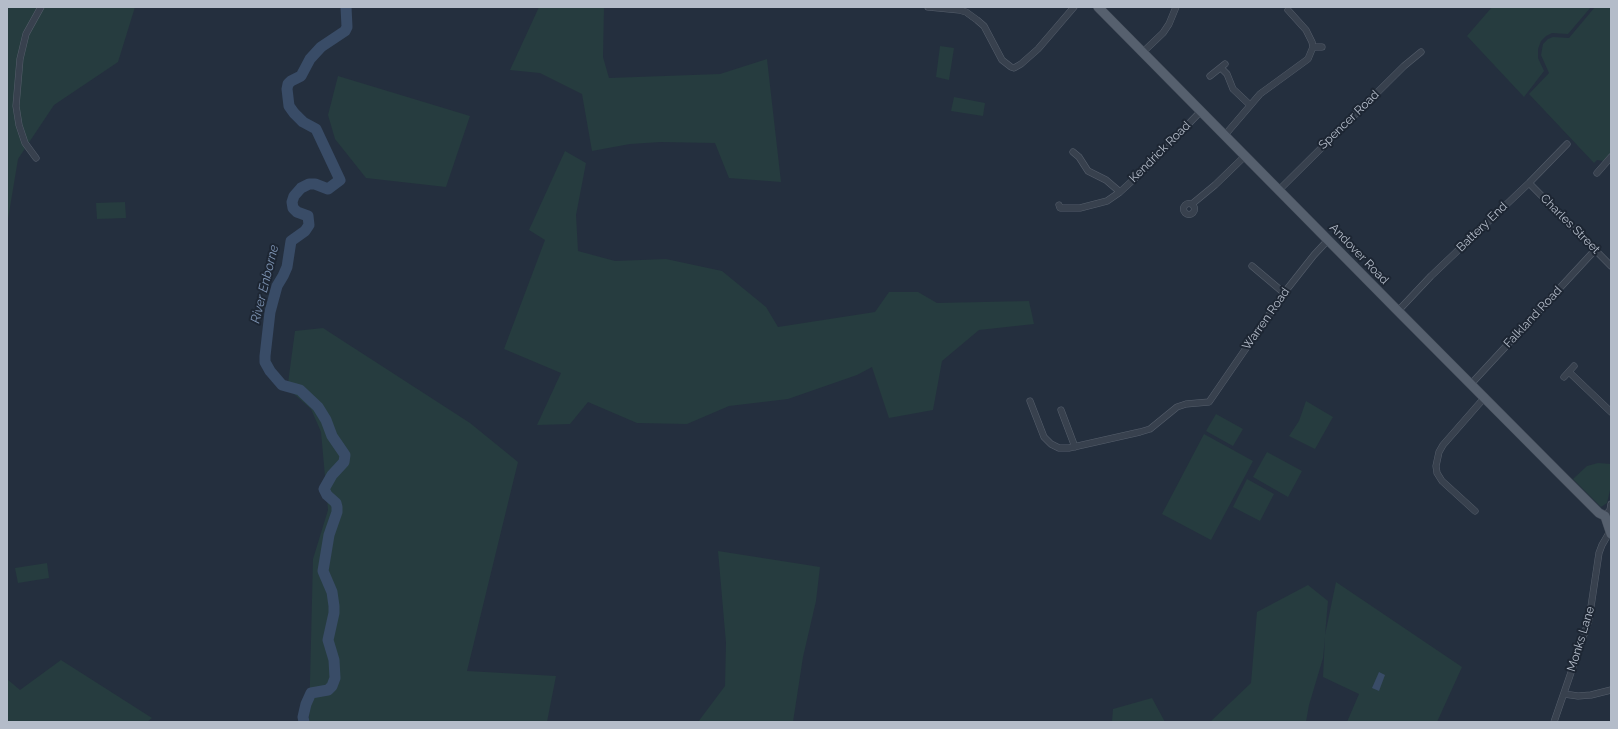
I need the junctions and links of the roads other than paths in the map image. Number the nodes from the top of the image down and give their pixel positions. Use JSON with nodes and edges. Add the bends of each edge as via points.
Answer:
{"nodes":[{"id":1,"x":41,"y":7,"type":"edge"},
{"id":2,"x":928,"y":7,"type":"edge"},
{"id":3,"x":1074,"y":7,"type":"edge"},
{"id":4,"x":1098,"y":7,"type":"edge"},
{"id":5,"x":1176,"y":7,"type":"edge"},
{"id":6,"x":1288,"y":10,"type":"dead end"},
{"id":7,"x":1313,"y":47,"type":"junction"},
{"id":8,"x":1322,"y":47,"type":"dead end"},
{"id":9,"x":1143,"y":52,"type":"junction"},
{"id":10,"x":1421,"y":52,"type":"dead end"},
{"id":11,"x":1210,"y":76,"type":"dead end"},
{"id":12,"x":1250,"y":105,"type":"junction"},
{"id":13,"x":1201,"y":110,"type":"junction"},
{"id":14,"x":1225,"y":135,"type":"junction"},
{"id":15,"x":1567,"y":144,"type":"dead end"},
{"id":16,"x":1073,"y":152,"type":"dead end"},
{"id":17,"x":1245,"y":156,"type":"junction"},
{"id":18,"x":1611,"y":157,"type":"edge"},
{"id":19,"x":36,"y":158,"type":"dead end"},
{"id":20,"x":1597,"y":173,"type":"dead end"},
{"id":21,"x":1529,"y":183,"type":"junction"},
{"id":22,"x":1279,"y":190,"type":"junction"},
{"id":23,"x":1120,"y":192,"type":"junction"},
{"id":24,"x":1192,"y":204,"type":"dead end"},
{"id":25,"x":1059,"y":205,"type":"dead end"},
{"id":26,"x":1328,"y":240,"type":"junction"},
{"id":27,"x":1595,"y":250,"type":"junction"},
{"id":28,"x":1252,"y":266,"type":"dead end"},
{"id":29,"x":1611,"y":266,"type":"edge"},
{"id":30,"x":1284,"y":293,"type":"junction"},
{"id":31,"x":1398,"y":311,"type":"junction"},
{"id":32,"x":1574,"y":366,"type":"dead end"},
{"id":33,"x":1569,"y":372,"type":"junction"},
{"id":34,"x":1564,"y":377,"type":"dead end"},
{"id":35,"x":1471,"y":384,"type":"junction"},
{"id":36,"x":1484,"y":397,"type":"junction"},
{"id":37,"x":1030,"y":401,"type":"dead end"},
{"id":38,"x":1061,"y":410,"type":"dead end"},
{"id":39,"x":1611,"y":412,"type":"edge"},
{"id":40,"x":1075,"y":446,"type":"junction"},
{"id":41,"x":1611,"y":504,"type":"edge"},
{"id":42,"x":1475,"y":511,"type":"dead end"},
{"id":43,"x":1605,"y":516,"type":"junction"},
{"id":44,"x":1610,"y":534,"type":"edge"},
{"id":45,"x":1611,"y":690,"type":"edge"},
{"id":46,"x":1564,"y":694,"type":"junction"},
{"id":47,"x":1554,"y":722,"type":"edge"}],
"edges":[{"from":1,"to":19,"type":"street","via":[[26,34],[20,59],[16,106],[25,143]]},
{"from":2,"to":3,"type":"street","via":[[959,10],[978,20],[984,26],[1002,60],[1014,68],[1038,49]]},
{"from":4,"to":9,"type":"main road","name":"Andover Road"},
{"from":5,"to":9,"type":"street","via":[[1163,33]]},
{"from":6,"to":7,"type":"street","via":[[1306,30]]},
{"from":7,"to":8,"type":"street"},
{"from":7,"to":12,"type":"street","via":[[1308,59],[1273,83]]},
{"from":9,"to":13,"type":"main road","name":"Andover Road"},
{"from":10,"to":22,"type":"street","name":"Spencer Road"},
{"from":11,"to":12,"type":"street","via":[[1223,66],[1233,89]]},
{"from":12,"to":14,"type":"street"},
{"from":13,"to":14,"type":"main road","name":"Andover Road"},
{"from":13,"to":23,"type":"street","name":"Kendrick Road"},
{"from":14,"to":17,"type":"main road","name":"Andover Road"},
{"from":15,"to":21,"type":"street","name":"Battery End"},
{"from":16,"to":23,"type":"street","name":"Kendrick Road","via":[[1088,172],[1106,180]]},
{"from":17,"to":22,"type":"main road","name":"Andover Road"},
{"from":17,"to":24,"type":"street"},
{"from":18,"to":20,"type":"street","via":[[1600,166]]},
{"from":21,"to":27,"type":"street","name":"Charles Street"},
{"from":21,"to":31,"type":"street","name":"Battery End"},
{"from":22,"to":26,"type":"main road","name":"Andover Road"},
{"from":23,"to":25,"type":"street","name":"Kendrick Road","via":[[1107,201],[1093,206],[1060,208]]},
{"from":26,"to":30,"type":"street","name":"Warren Road"},
{"from":26,"to":31,"type":"main road","name":"Andover Road"},
{"from":27,"to":29,"type":"street","name":"Charles Street"},
{"from":27,"to":35,"type":"street","name":"Falkland Road"},
{"from":28,"to":30,"type":"street"},
{"from":30,"to":40,"type":"street","name":"Warren Road","via":[[1209,402],[1177,407],[1150,429]]},
{"from":31,"to":35,"type":"main road","name":"Andover Road"},
{"from":32,"to":33,"type":"street"},
{"from":33,"to":34,"type":"street"},
{"from":33,"to":39,"type":"street"},
{"from":35,"to":36,"type":"main road","name":"Andover Road"},
{"from":36,"to":42,"type":"street","via":[[1443,445],[1436,466],[1442,481]]},
{"from":36,"to":43,"type":"main road","name":"Andover Road"},
{"from":37,"to":40,"type":"street","via":[[1044,437],[1051,444],[1059,448]]},
{"from":38,"to":40,"type":"street"},
{"from":41,"to":43,"type":"street"},
{"from":43,"to":44,"type":"main road"},
{"from":44,"to":46,"type":"street","name":"Monks Lane","via":[[1599,553],[1588,620]]},
{"from":45,"to":46,"type":"street","via":[[1591,695]]},
{"from":46,"to":47,"type":"street","name":"Monks Lane"}]}
